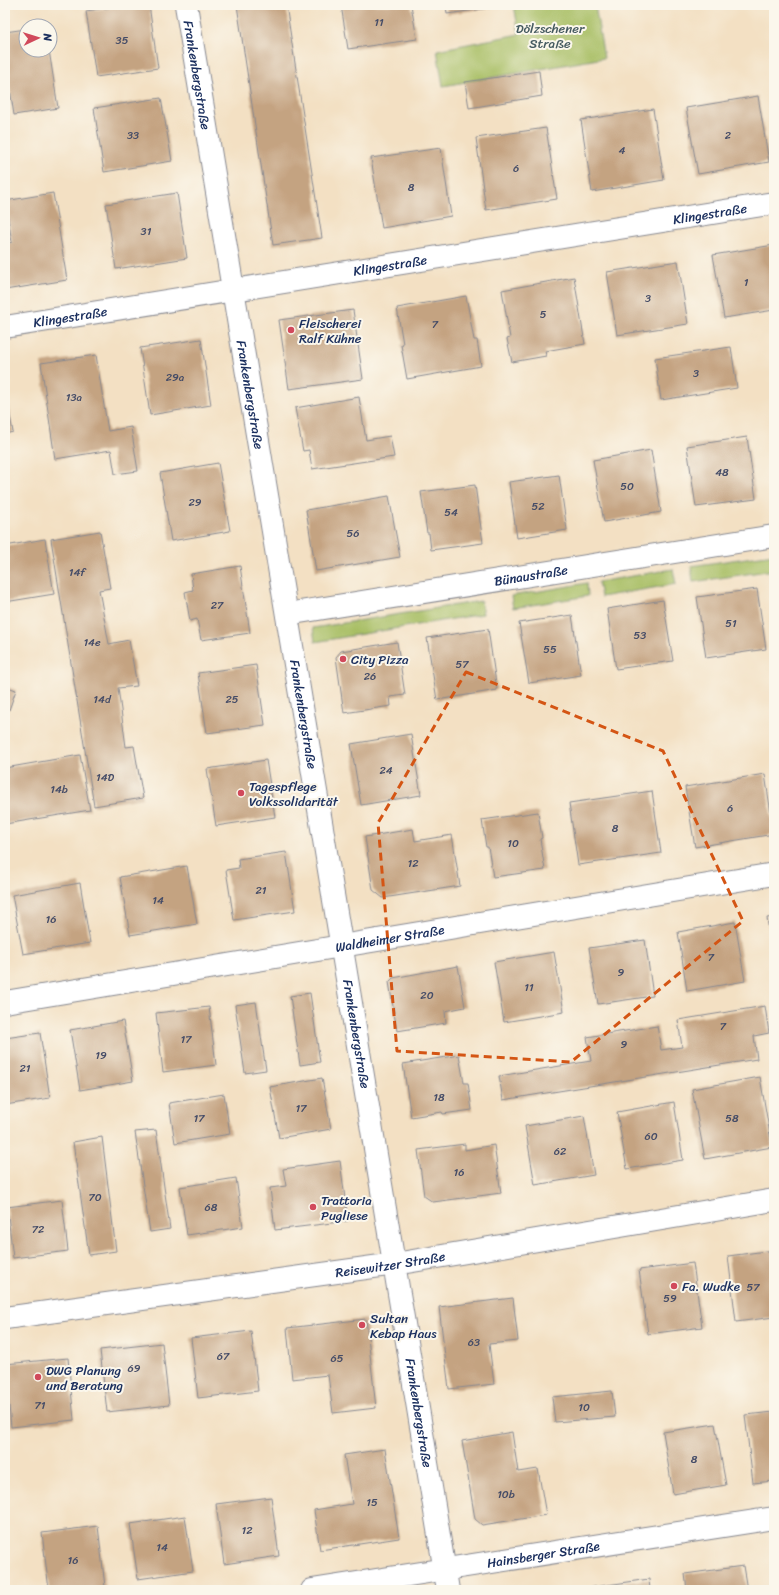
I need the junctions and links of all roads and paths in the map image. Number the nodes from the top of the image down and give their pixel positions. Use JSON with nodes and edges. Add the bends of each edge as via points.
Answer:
{"nodes":[{"id":1,"x":186,"y":5,"type":"edge"},
{"id":2,"x":774,"y":203,"type":"edge"},
{"id":3,"x":232,"y":290,"type":"junction"},
{"id":4,"x":5,"y":327,"type":"edge"},
{"id":5,"x":774,"y":536,"type":"edge"},
{"id":6,"x":287,"y":614,"type":"junction"},
{"id":7,"x":774,"y":874,"type":"edge"},
{"id":8,"x":343,"y":946,"type":"junction"},
{"id":9,"x":5,"y":1002,"type":"edge"},
{"id":10,"x":774,"y":1200,"type":"edge"},
{"id":11,"x":395,"y":1264,"type":"junction"},
{"id":12,"x":5,"y":1318,"type":"edge"},
{"id":13,"x":774,"y":1518,"type":"edge"},
{"id":14,"x":447,"y":1580,"type":"edge"},
{"id":15,"x":312,"y":1590,"type":"edge"}],
"edges":[{"from":1,"to":3,"type":"street","name":"Frankenbergstraße"},
{"from":2,"to":3,"type":"street","name":"Klingestraße"},
{"from":3,"to":4,"type":"street","name":"Klingestraße"},
{"from":3,"to":6,"type":"street","name":"Frankenbergstraße"},
{"from":5,"to":6,"type":"street","name":"Bünaustraße"},
{"from":6,"to":8,"type":"street","name":"Frankenbergstraße"},
{"from":7,"to":8,"type":"street","name":"Waldheimer Straße"},
{"from":8,"to":9,"type":"street","name":"Waldheimer Straße"},
{"from":8,"to":11,"type":"street","name":"Frankenbergstraße"},
{"from":10,"to":11,"type":"street","name":"Reisewitzer Straße"},
{"from":11,"to":12,"type":"street","name":"Reisewitzer Straße"},
{"from":11,"to":14,"type":"street","name":"Frankenbergstraße"},
{"from":13,"to":14,"type":"street","name":"Hainsberger Straße"},
{"from":14,"to":15,"type":"street","name":"Hainsberger Straße"}]}
